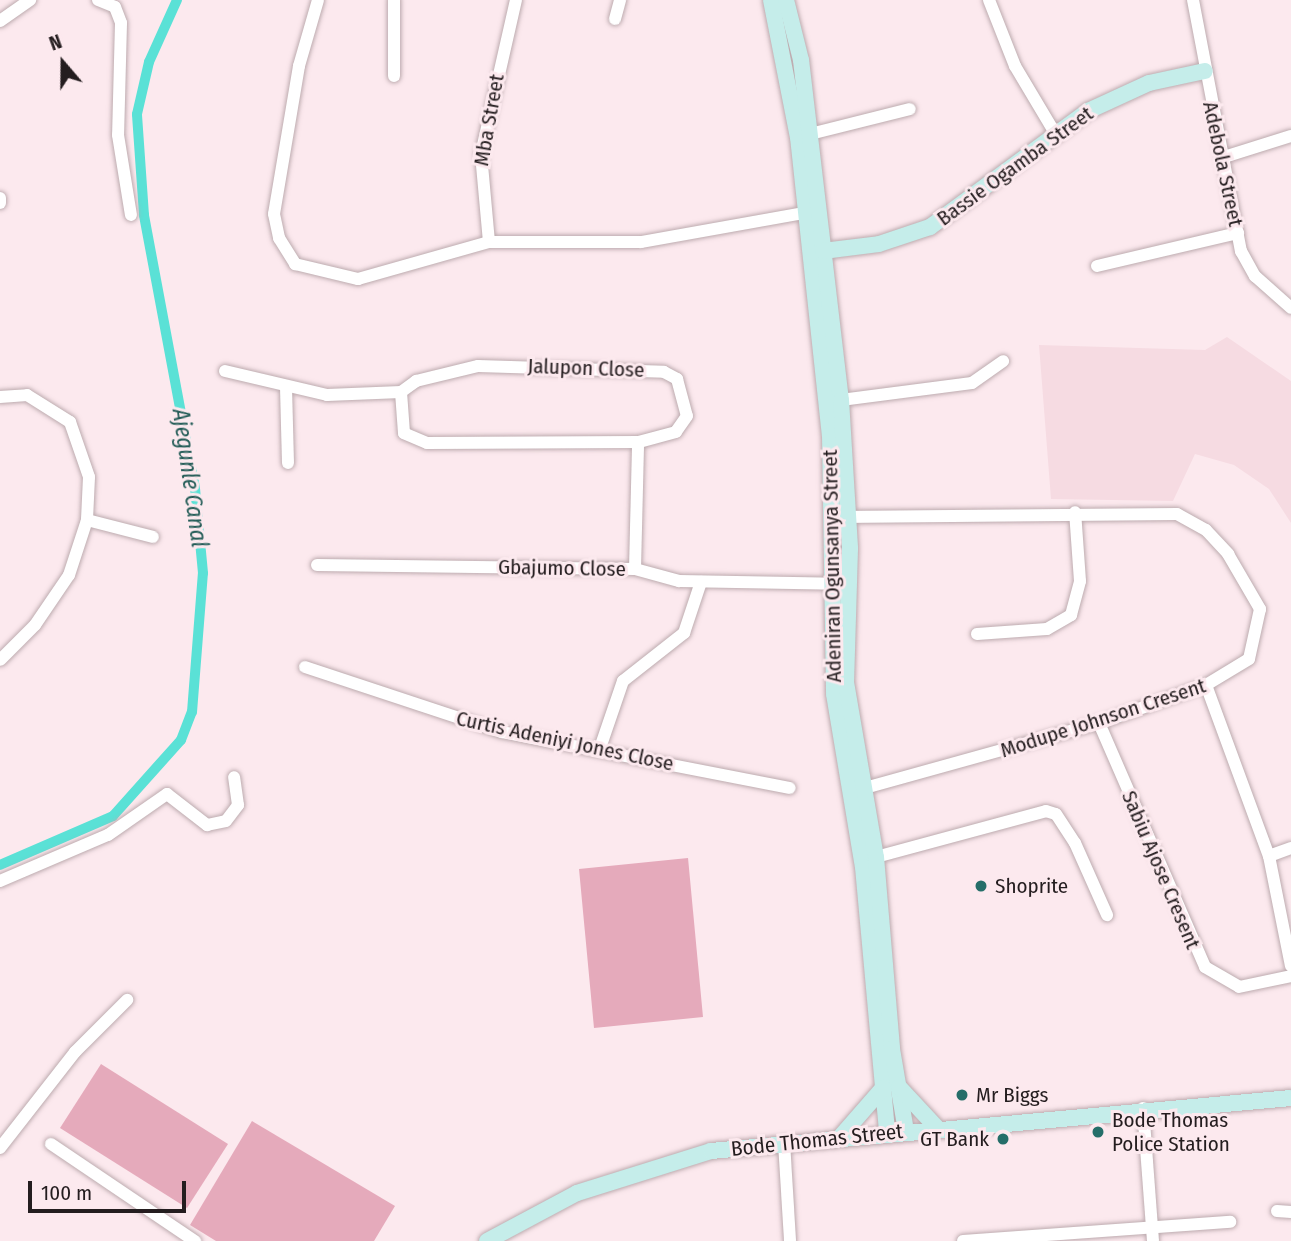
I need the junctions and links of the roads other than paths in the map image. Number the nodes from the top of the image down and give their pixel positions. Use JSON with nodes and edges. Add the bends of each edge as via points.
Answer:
{"nodes":[{"id":1,"x":30,"y":0,"type":"edge"},
{"id":2,"x":98,"y":0,"type":"edge"},
{"id":3,"x":318,"y":0,"type":"edge"},
{"id":4,"x":394,"y":0,"type":"edge"},
{"id":5,"x":516,"y":0,"type":"edge"},
{"id":6,"x":620,"y":0,"type":"edge"},
{"id":7,"x":771,"y":0,"type":"edge"},
{"id":8,"x":786,"y":0,"type":"edge"},
{"id":9,"x":989,"y":0,"type":"edge"},
{"id":10,"x":1193,"y":0,"type":"edge"},
{"id":11,"x":117,"y":4,"type":"edge"},
{"id":12,"x":615,"y":19,"type":"dead end"},
{"id":13,"x":0,"y":20,"type":"edge"},
{"id":14,"x":1205,"y":71,"type":"junction"},
{"id":15,"x":394,"y":76,"type":"dead end"},
{"id":16,"x":910,"y":109,"type":"dead end"},
{"id":17,"x":1055,"y":133,"type":"junction"},
{"id":18,"x":805,"y":135,"type":"junction"},
{"id":19,"x":1291,"y":136,"type":"edge"},
{"id":20,"x":1224,"y":157,"type":"junction"},
{"id":21,"x":812,"y":211,"type":"junction"},
{"id":22,"x":131,"y":215,"type":"dead end"},
{"id":23,"x":1238,"y":233,"type":"junction"},
{"id":24,"x":489,"y":242,"type":"junction"},
{"id":25,"x":823,"y":251,"type":"junction"},
{"id":26,"x":1097,"y":266,"type":"dead end"},
{"id":27,"x":1291,"y":309,"type":"edge"},
{"id":28,"x":1003,"y":360,"type":"dead end"},
{"id":29,"x":225,"y":370,"type":"dead end"},
{"id":30,"x":286,"y":387,"type":"junction"},
{"id":31,"x":401,"y":392,"type":"junction"},
{"id":32,"x":0,"y":397,"type":"edge"},
{"id":33,"x":841,"y":400,"type":"junction"},
{"id":34,"x":638,"y":442,"type":"junction"},
{"id":35,"x":288,"y":463,"type":"dead end"},
{"id":36,"x":1075,"y":512,"type":"junction"},
{"id":37,"x":842,"y":517,"type":"junction"},
{"id":38,"x":87,"y":520,"type":"junction"},
{"id":39,"x":153,"y":537,"type":"dead end"},
{"id":40,"x":317,"y":565,"type":"dead end"},
{"id":41,"x":635,"y":569,"type":"junction"},
{"id":42,"x":701,"y":582,"type":"junction"},
{"id":43,"x":841,"y":585,"type":"junction"},
{"id":44,"x":977,"y":634,"type":"dead end"},
{"id":45,"x":0,"y":660,"type":"edge"},
{"id":46,"x":305,"y":667,"type":"dead end"},
{"id":47,"x":1206,"y":685,"type":"junction"},
{"id":48,"x":1099,"y":723,"type":"junction"},
{"id":49,"x":599,"y":751,"type":"junction"},
{"id":50,"x":234,"y":777,"type":"dead end"},
{"id":51,"x":790,"y":788,"type":"dead end"},
{"id":52,"x":865,"y":788,"type":"junction"},
{"id":53,"x":1291,"y":848,"type":"edge"},
{"id":54,"x":1269,"y":856,"type":"junction"},
{"id":55,"x":876,"y":857,"type":"junction"},
{"id":56,"x":0,"y":881,"type":"edge"},
{"id":57,"x":874,"y":912,"type":"junction"},
{"id":58,"x":1107,"y":915,"type":"dead end"},
{"id":59,"x":1291,"y":966,"type":"edge"},
{"id":60,"x":1291,"y":976,"type":"edge"},
{"id":61,"x":127,"y":1000,"type":"dead end"},
{"id":62,"x":890,"y":1086,"type":"junction"},
{"id":63,"x":1291,"y":1098,"type":"edge"},
{"id":64,"x":1143,"y":1108,"type":"junction"},
{"id":65,"x":938,"y":1129,"type":"junction"},
{"id":66,"x":906,"y":1131,"type":"junction"},
{"id":67,"x":887,"y":1133,"type":"junction"},
{"id":68,"x":841,"y":1136,"type":"junction"},
{"id":69,"x":783,"y":1142,"type":"junction"},
{"id":70,"x":51,"y":1144,"type":"dead end"},
{"id":71,"x":0,"y":1148,"type":"edge"},
{"id":72,"x":1277,"y":1211,"type":"dead end"},
{"id":73,"x":1291,"y":1212,"type":"edge"},
{"id":74,"x":1230,"y":1222,"type":"dead end"},
{"id":75,"x":1152,"y":1223,"type":"junction"},
{"id":76,"x":195,"y":1241,"type":"edge"},
{"id":77,"x":487,"y":1241,"type":"edge"},
{"id":78,"x":790,"y":1241,"type":"edge"},
{"id":79,"x":963,"y":1241,"type":"edge"},
{"id":80,"x":1153,"y":1241,"type":"edge"}],
"edges":[{"from":1,"to":13,"type":"street"},
{"from":2,"to":11,"type":"street"},
{"from":3,"to":24,"type":"street","via":[[276,186],[274,214],[287,253],[295,264],[321,274],[358,279]]},
{"from":4,"to":15,"type":"street"},
{"from":5,"to":24,"type":"street","name":"Mba Street","via":[[481,154]]},
{"from":6,"to":12,"type":"street"},
{"from":7,"to":18,"type":"main road","name":"Adeniran Ogunsanya Street"},
{"from":8,"to":18,"type":"main road","name":"Adeniran Ogunsanya Street"},
{"from":9,"to":17,"type":"street","via":[[1015,66]]},
{"from":10,"to":14,"type":"street","name":"Adebola Street"},
{"from":11,"to":22,"type":"street","via":[[121,23],[120,172]]},
{"from":14,"to":17,"type":"main road","name":"Bassie Ogamba Street","via":[[1118,95]]},
{"from":14,"to":20,"type":"street","name":"Adebola Street"},
{"from":16,"to":18,"type":"street"},
{"from":17,"to":25,"type":"main road","name":"Bassie Ogamba Street","via":[[930,227],[880,244]]},
{"from":18,"to":21,"type":"main road","name":"Adeniran Ogunsanya Street"},
{"from":19,"to":20,"type":"street"},
{"from":20,"to":23,"type":"street","name":"Adebola Street"},
{"from":21,"to":24,"type":"street","via":[[641,242]]},
{"from":21,"to":25,"type":"main road","name":"Adeniran Ogunsanya Street"},
{"from":21,"to":37,"type":"main road","name":"Adeniran Ogunsanya Street"},
{"from":23,"to":26,"type":"street"},
{"from":23,"to":27,"type":"street","name":"Adebola Street","via":[[1246,264]]},
{"from":25,"to":33,"type":"main road","name":"Adeniran Ogunsanya Street"},
{"from":28,"to":33,"type":"street","via":[[972,383]]},
{"from":29,"to":30,"type":"street","name":"Jalupon Close"},
{"from":30,"to":31,"type":"street","name":"Jalupon Close","via":[[327,395]]},
{"from":30,"to":35,"type":"street"},
{"from":31,"to":34,"type":"street","name":"Jalupon Close","via":[[400,423],[413,442]]},
{"from":31,"to":34,"type":"street","name":"Jalupon Close","via":[[416,381],[478,366],[664,372],[677,379],[687,416],[676,432]]},
{"from":32,"to":38,"type":"street","via":[[27,395],[70,422],[89,477]]},
{"from":33,"to":37,"type":"main road","name":"Adeniran Ogunsanya Street"},
{"from":34,"to":41,"type":"street"},
{"from":36,"to":37,"type":"street","name":"Modupe Johnson Cresent"},
{"from":36,"to":44,"type":"street","via":[[1080,580],[1071,615],[1047,629]]},
{"from":36,"to":47,"type":"street","name":"Modupe Johnson Cresent","via":[[1177,514],[1206,530],[1228,554],[1257,597],[1257,643],[1249,659]]},
{"from":37,"to":43,"type":"main road","name":"Adeniran Ogunsanya Street"},
{"from":38,"to":39,"type":"street"},
{"from":38,"to":45,"type":"street","via":[[69,575],[35,625]]},
{"from":40,"to":41,"type":"street","name":"Gbajumo Close"},
{"from":41,"to":42,"type":"street","name":"Gbajumo Close"},
{"from":42,"to":43,"type":"street","name":"Gbajumo Close"},
{"from":42,"to":49,"type":"street","via":[[684,633],[623,681]]},
{"from":43,"to":52,"type":"main road","name":"Adeniran Ogunsanya Street","via":[[846,682]]},
{"from":43,"to":57,"type":"main road","name":"Adeniran Ogunsanya Street","via":[[834,694]]},
{"from":46,"to":49,"type":"street","name":"Curtis Adeniyi Jones Close","via":[[454,719]]},
{"from":47,"to":48,"type":"street","name":"Modupe Johnson Cresent"},
{"from":47,"to":54,"type":"street"},
{"from":48,"to":52,"type":"street","name":"Modupe Johnson Cresent"},
{"from":48,"to":60,"type":"street","name":"Sabiu Ajose Cresent","via":[[1205,967],[1239,987]]},
{"from":49,"to":51,"type":"street","name":"Curtis Adeniyi Jones Close"},
{"from":50,"to":56,"type":"street","via":[[237,806],[226,821],[208,824],[167,794],[108,835]]},
{"from":52,"to":55,"type":"main road","name":"Adeniran Ogunsanya Street"},
{"from":53,"to":54,"type":"street"},
{"from":54,"to":59,"type":"street"},
{"from":55,"to":57,"type":"main road","name":"Adeniran Ogunsanya Street"},
{"from":55,"to":58,"type":"street","via":[[1046,811],[1056,814],[1074,843]]},
{"from":57,"to":62,"type":"main road","name":"Adeniran Ogunsanya Street"},
{"from":61,"to":71,"type":"street","via":[[75,1052]]},
{"from":62,"to":65,"type":"main road"},
{"from":62,"to":66,"type":"main road","name":"Adeniran Ogunsanya Street"},
{"from":62,"to":67,"type":"main road","name":"Adeniran Ogunsanya Street"},
{"from":62,"to":68,"type":"main road"},
{"from":63,"to":64,"type":"main road","name":"Bode Thomas Street"},
{"from":64,"to":65,"type":"main road","name":"Bode Thomas Street"},
{"from":64,"to":75,"type":"street"},
{"from":65,"to":66,"type":"main road","name":"Bode Thomas Street"},
{"from":66,"to":67,"type":"main road","name":"Bode Thomas Street"},
{"from":67,"to":68,"type":"main road","name":"Bode Thomas Street"},
{"from":68,"to":69,"type":"main road","name":"Bode Thomas Street"},
{"from":69,"to":77,"type":"main road","name":"Bode Thomas Street","via":[[710,1151],[631,1171]]},
{"from":69,"to":78,"type":"street"},
{"from":70,"to":76,"type":"street"},
{"from":72,"to":73,"type":"street"},
{"from":74,"to":75,"type":"street"},
{"from":75,"to":79,"type":"street"},
{"from":75,"to":80,"type":"street"}]}
